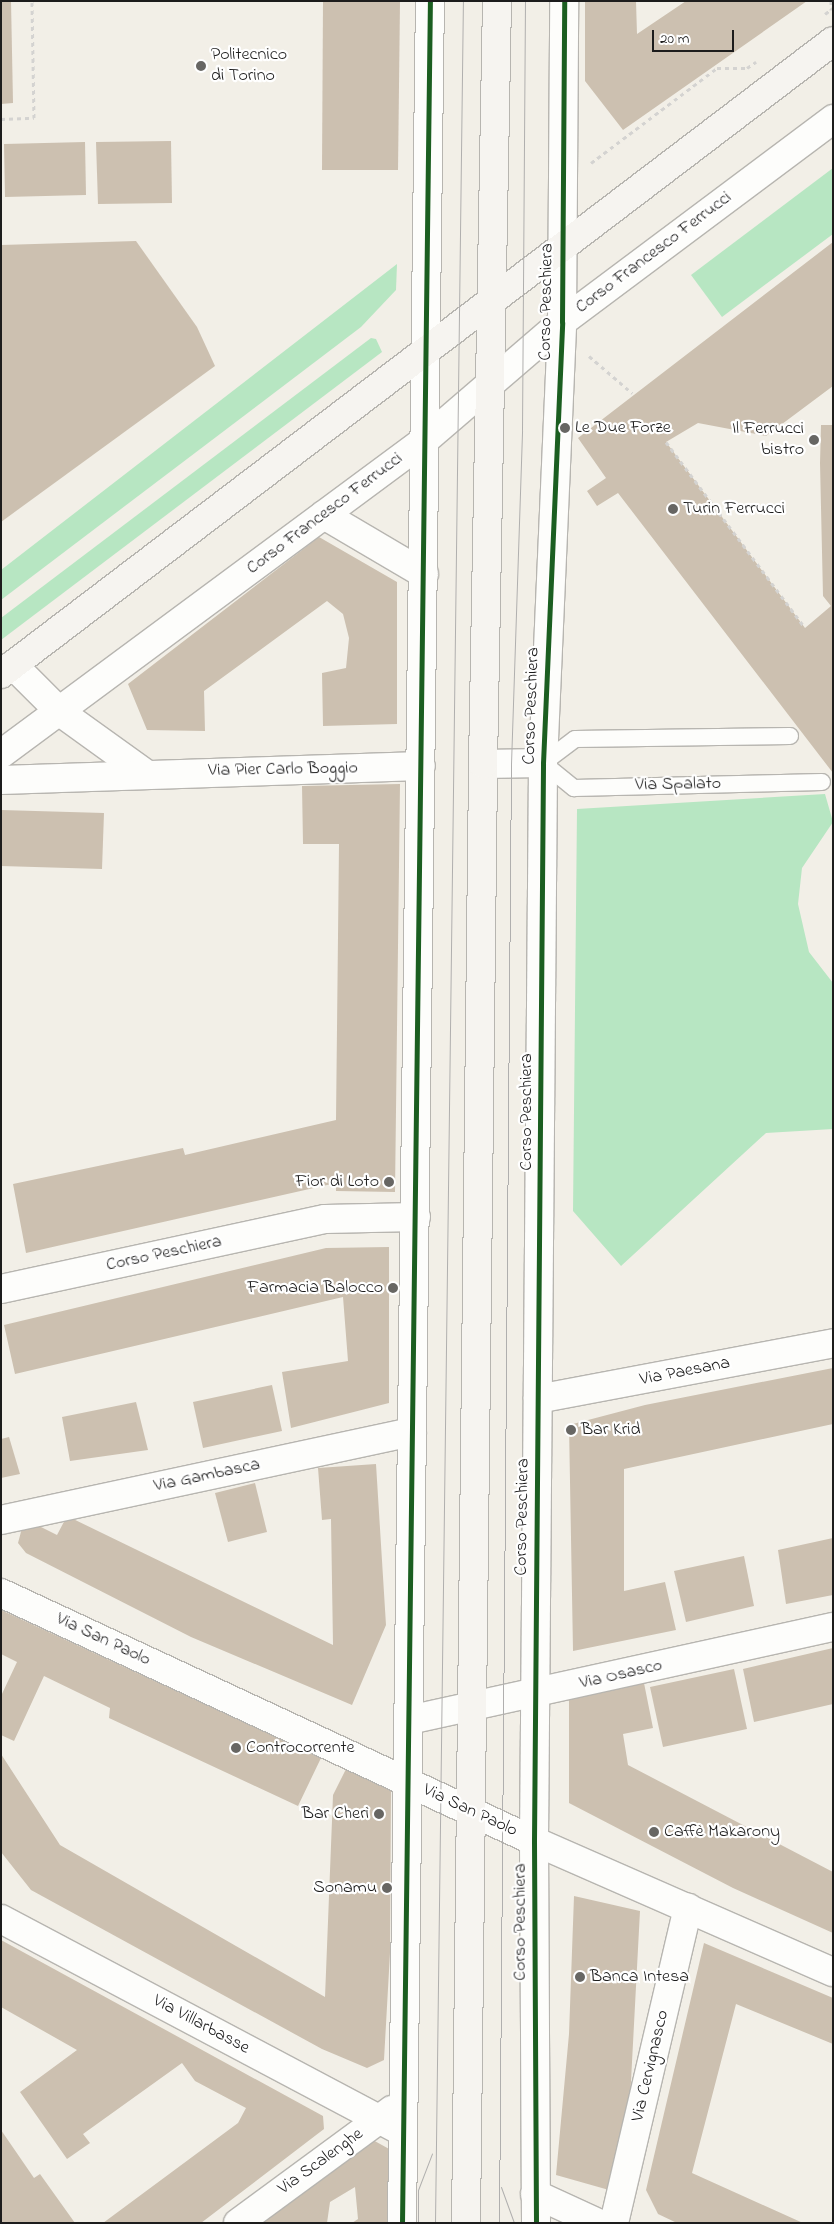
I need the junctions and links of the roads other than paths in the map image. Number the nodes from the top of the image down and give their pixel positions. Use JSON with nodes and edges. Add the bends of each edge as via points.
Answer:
{"nodes":[{"id":1,"x":430,"y":1,"type":"edge"},
{"id":2,"x":498,"y":1,"type":"edge"},
{"id":3,"x":564,"y":1,"type":"edge"},
{"id":4,"x":833,"y":41,"type":"edge"},
{"id":5,"x":833,"y":118,"type":"edge"},
{"id":6,"x":562,"y":248,"type":"junction"},
{"id":7,"x":494,"y":299,"type":"junction"},
{"id":8,"x":562,"y":322,"type":"junction"},
{"id":9,"x":426,"y":350,"type":"junction"},
{"id":10,"x":492,"y":382,"type":"junction"},
{"id":11,"x":425,"y":440,"type":"junction"},
{"id":12,"x":324,"y":515,"type":"junction"},
{"id":13,"x":424,"y":574,"type":"junction"},
{"id":14,"x":7,"y":670,"type":"edge"},
{"id":15,"x":60,"y":712,"type":"junction"},
{"id":16,"x":790,"y":736,"type":"dead end"},
{"id":17,"x":1,"y":754,"type":"edge"},
{"id":18,"x":543,"y":763,"type":"junction"},
{"id":19,"x":483,"y":764,"type":"junction"},
{"id":20,"x":420,"y":766,"type":"junction"},
{"id":21,"x":145,"y":773,"type":"junction"},
{"id":22,"x":1,"y":780,"type":"edge"},
{"id":23,"x":822,"y":782,"type":"dead end"},
{"id":24,"x":416,"y":1217,"type":"junction"},
{"id":25,"x":1,"y":1289,"type":"edge"},
{"id":26,"x":833,"y":1343,"type":"edge"},
{"id":27,"x":538,"y":1399,"type":"junction"},
{"id":28,"x":412,"y":1432,"type":"junction"},
{"id":29,"x":1,"y":1520,"type":"edge"},
{"id":30,"x":1,"y":1593,"type":"edge"},
{"id":31,"x":833,"y":1626,"type":"edge"},
{"id":32,"x":535,"y":1694,"type":"junction"},
{"id":33,"x":472,"y":1706,"type":"junction"},
{"id":34,"x":409,"y":1720,"type":"junction"},
{"id":35,"x":408,"y":1782,"type":"junction"},
{"id":36,"x":470,"y":1811,"type":"junction"},
{"id":37,"x":534,"y":1841,"type":"junction"},
{"id":38,"x":688,"y":1908,"type":"junction"},
{"id":39,"x":1,"y":1919,"type":"edge"},
{"id":40,"x":833,"y":1972,"type":"edge"},
{"id":41,"x":390,"y":2125,"type":"junction"},
{"id":42,"x":536,"y":2194,"type":"junction"},
{"id":43,"x":238,"y":2223,"type":"edge"},
{"id":44,"x":402,"y":2223,"type":"edge"},
{"id":45,"x":466,"y":2223,"type":"edge"},
{"id":46,"x":536,"y":2223,"type":"edge"},
{"id":47,"x":598,"y":2223,"type":"edge"},
{"id":48,"x":614,"y":2223,"type":"edge"}],
"edges":[{"from":1,"to":9,"type":"street"},
{"from":2,"to":7,"type":"main road"},
{"from":3,"to":6,"type":"street","name":"Corso Peschiera"},
{"from":4,"to":6,"type":"main road"},
{"from":5,"to":8,"type":"street","name":"Corso Francesco Ferrucci"},
{"from":6,"to":7,"type":"main road"},
{"from":6,"to":8,"type":"street","name":"Corso Peschiera"},
{"from":7,"to":9,"type":"main road"},
{"from":7,"to":10,"type":"main road"},
{"from":8,"to":10,"type":"street","name":"Corso Francesco Ferrucci"},
{"from":8,"to":18,"type":"street","name":"Corso Peschiera"},
{"from":9,"to":11,"type":"street"},
{"from":9,"to":14,"type":"main road"},
{"from":10,"to":11,"type":"street","name":"Corso Francesco Ferrucci"},
{"from":10,"to":19,"type":"main road"},
{"from":11,"to":12,"type":"street","name":"Corso Francesco Ferrucci"},
{"from":11,"to":13,"type":"street"},
{"from":12,"to":13,"type":"street"},
{"from":12,"to":15,"type":"street","name":"Corso Francesco Ferrucci"},
{"from":13,"to":20,"type":"street"},
{"from":14,"to":15,"type":"street"},
{"from":15,"to":17,"type":"street","name":"Corso Francesco Ferrucci"},
{"from":15,"to":21,"type":"street"},
{"from":16,"to":18,"type":"lane","via":[[575,739]]},
{"from":18,"to":19,"type":"street"},
{"from":18,"to":23,"type":"lane","name":"Via Spalato","via":[[574,788]]},
{"from":18,"to":27,"type":"street","name":"Corso Peschiera"},
{"from":19,"to":33,"type":"main road"},
{"from":20,"to":21,"type":"street","name":"Via Pier Carlo Boggio"},
{"from":20,"to":24,"type":"street"},
{"from":21,"to":22,"type":"street","name":"Via Pier Carlo Boggio"},
{"from":24,"to":25,"type":"street","name":"Corso Peschiera","via":[[325,1219]]},
{"from":24,"to":28,"type":"street"},
{"from":26,"to":27,"type":"street","name":"Via Paesana"},
{"from":27,"to":32,"type":"street","name":"Corso Peschiera"},
{"from":28,"to":29,"type":"street","name":"Via Gambasca"},
{"from":28,"to":34,"type":"street"},
{"from":30,"to":35,"type":"street","name":"Via San Paolo"},
{"from":31,"to":32,"type":"street","name":"Via Osasco"},
{"from":32,"to":33,"type":"street","name":"Via Osasco"},
{"from":32,"to":37,"type":"street","name":"Corso Peschiera"},
{"from":33,"to":34,"type":"street","name":"Via Osasco"},
{"from":33,"to":36,"type":"main road"},
{"from":34,"to":35,"type":"street"},
{"from":35,"to":36,"type":"street","name":"Via San Paolo"},
{"from":35,"to":41,"type":"street","name":"Via Scalenghe","via":[[402,2100]]},
{"from":36,"to":37,"type":"street","name":"Via San Paolo"},
{"from":36,"to":45,"type":"main road"},
{"from":37,"to":38,"type":"street","name":"Via San Paolo"},
{"from":37,"to":42,"type":"street","name":"Corso Peschiera"},
{"from":38,"to":40,"type":"street","name":"Via San Paolo"},
{"from":38,"to":48,"type":"street","name":"Via Cervignasco"},
{"from":39,"to":41,"type":"street","name":"Via Villarbasse"},
{"from":41,"to":43,"type":"street","name":"Via Scalenghe"},
{"from":41,"to":44,"type":"street"},
{"from":42,"to":46,"type":"street","name":"Corso Peschiera"},
{"from":42,"to":47,"type":"street"}]}
